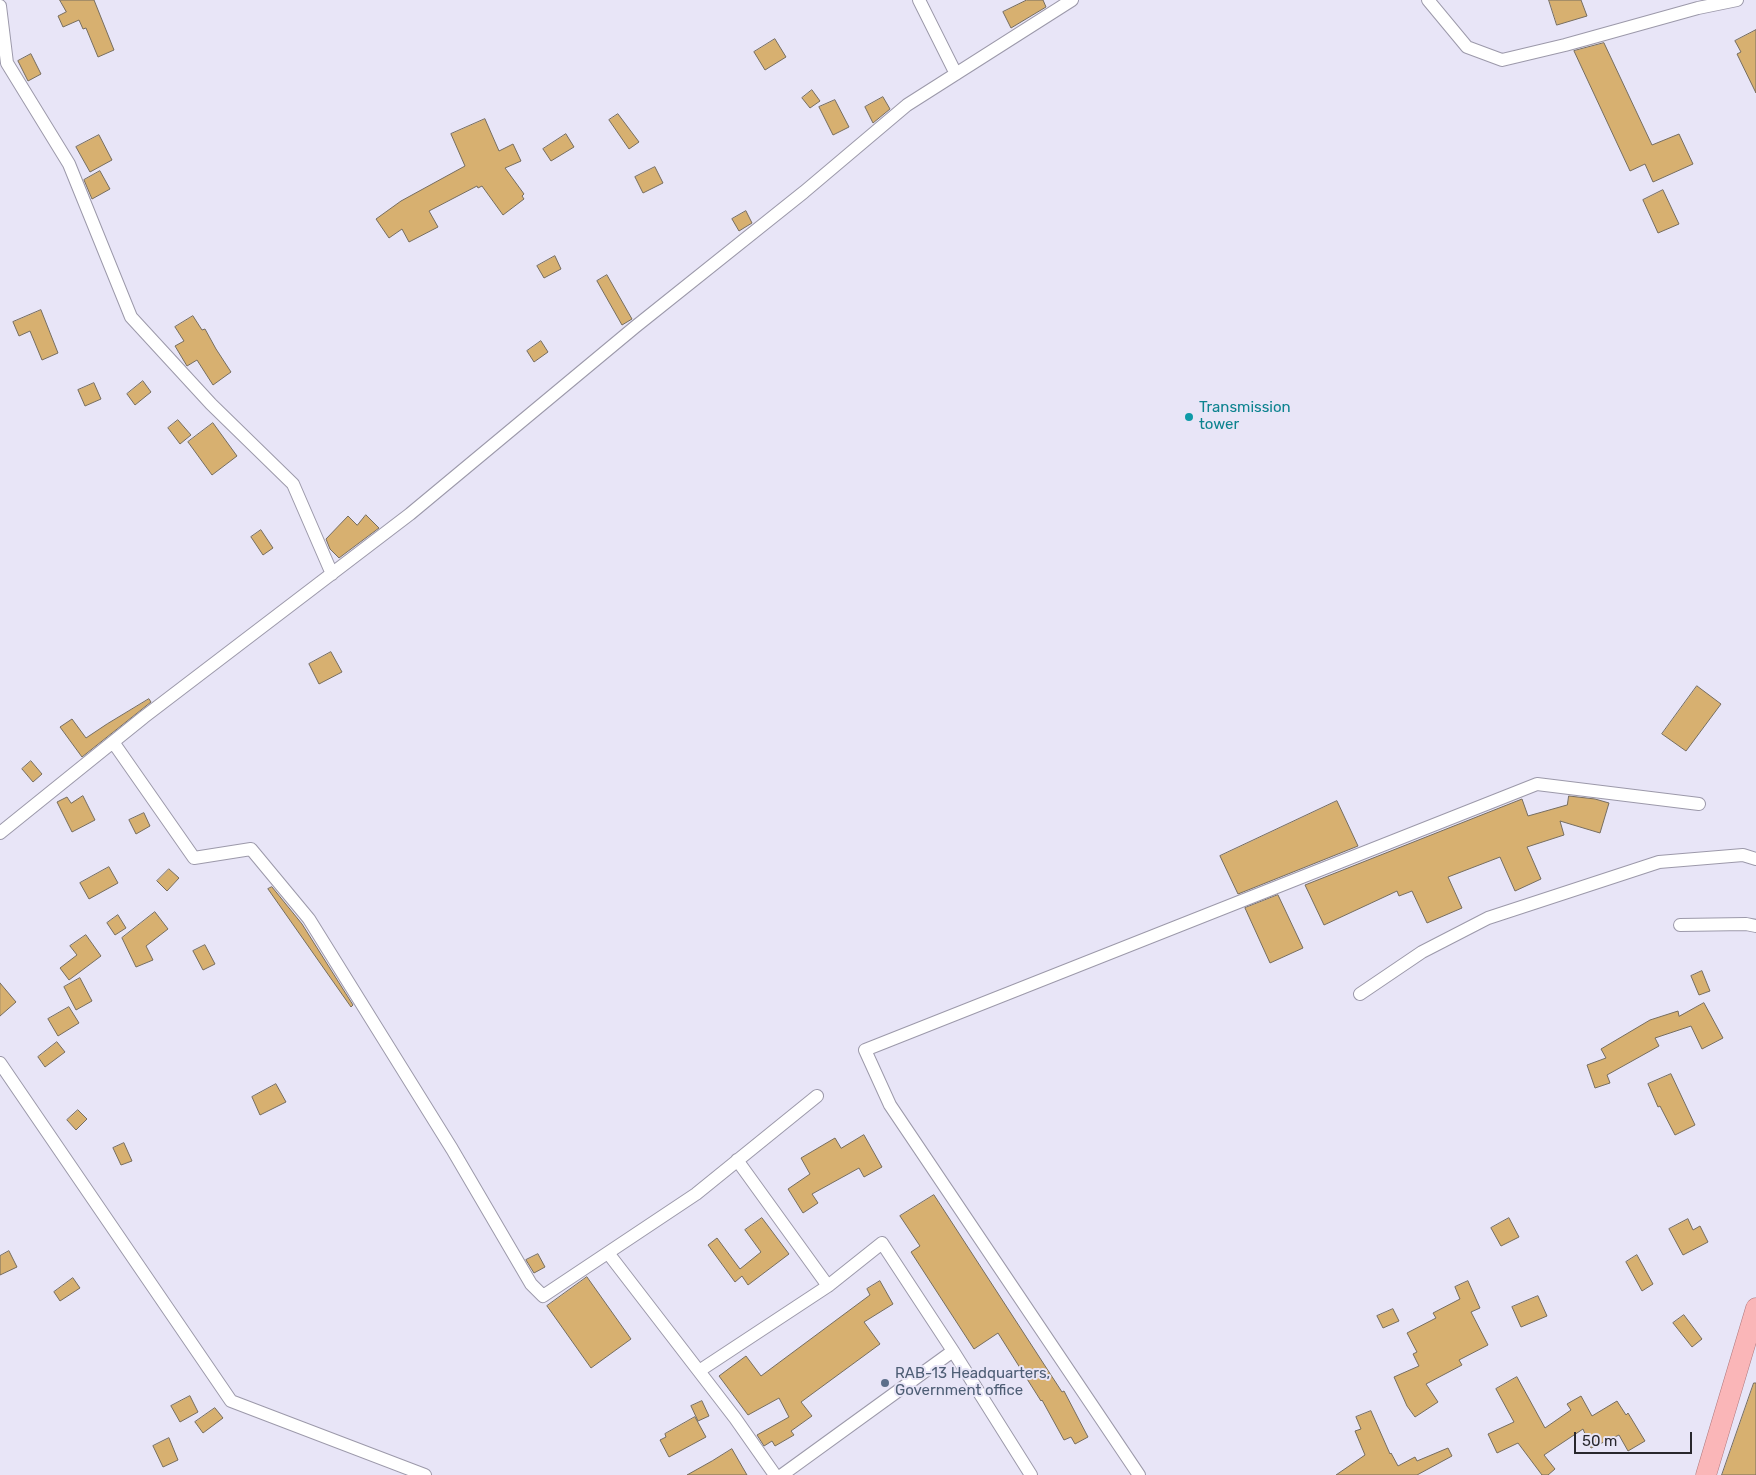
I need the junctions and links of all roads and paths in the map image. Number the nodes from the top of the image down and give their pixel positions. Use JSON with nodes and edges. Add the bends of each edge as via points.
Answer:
{"nodes":[{"id":1,"x":919,"y":0,"type":"edge"},
{"id":2,"x":1072,"y":0,"type":"edge"},
{"id":3,"x":1428,"y":0,"type":"edge"},
{"id":4,"x":1737,"y":0,"type":"edge"},
{"id":5,"x":1,"y":13,"type":"edge"},
{"id":6,"x":956,"y":74,"type":"junction"},
{"id":7,"x":332,"y":574,"type":"junction"},
{"id":8,"x":112,"y":742,"type":"junction"},
{"id":9,"x":1699,"y":804,"type":"dead end"},
{"id":10,"x":0,"y":833,"type":"edge"},
{"id":11,"x":1756,"y":859,"type":"edge"},
{"id":12,"x":1680,"y":925,"type":"dead end"},
{"id":13,"x":1756,"y":926,"type":"edge"},
{"id":14,"x":1360,"y":994,"type":"dead end"},
{"id":15,"x":0,"y":1063,"type":"edge"},
{"id":16,"x":817,"y":1096,"type":"dead end"},
{"id":17,"x":737,"y":1160,"type":"junction"},
{"id":18,"x":608,"y":1253,"type":"junction"},
{"id":19,"x":828,"y":1286,"type":"junction"},
{"id":20,"x":1756,"y":1308,"type":"edge"},
{"id":21,"x":953,"y":1351,"type":"junction"},
{"id":22,"x":699,"y":1371,"type":"junction"},
{"id":23,"x":424,"y":1475,"type":"edge"},
{"id":24,"x":775,"y":1475,"type":"edge"},
{"id":25,"x":782,"y":1475,"type":"edge"},
{"id":26,"x":1030,"y":1475,"type":"edge"},
{"id":27,"x":1139,"y":1475,"type":"edge"},
{"id":28,"x":1706,"y":1475,"type":"edge"}],
"edges":[{"from":1,"to":6,"type":"street"},
{"from":2,"to":6,"type":"street"},
{"from":3,"to":4,"type":"street","via":[[1467,47],[1502,60]]},
{"from":5,"to":7,"type":"street","via":[[7,63],[69,164],[131,317],[211,404],[293,484]]},
{"from":6,"to":7,"type":"street","via":[[908,105],[410,514]]},
{"from":7,"to":8,"type":"street"},
{"from":8,"to":10,"type":"street"},
{"from":8,"to":18,"type":"street","via":[[194,858],[251,849],[309,919],[452,1149],[531,1284],[543,1296]]},
{"from":9,"to":27,"type":"street","via":[[1537,784],[864,1050],[890,1105]]},
{"from":11,"to":14,"type":"street","via":[[1743,855],[1659,862],[1488,918],[1422,952]]},
{"from":12,"to":13,"type":"street"},
{"from":15,"to":23,"type":"street","via":[[231,1401]]},
{"from":16,"to":17,"type":"street"},
{"from":17,"to":18,"type":"street","via":[[696,1194]]},
{"from":17,"to":19,"type":"street"},
{"from":18,"to":22,"type":"street"},
{"from":19,"to":21,"type":"street","via":[[882,1243]]},
{"from":19,"to":22,"type":"street"},
{"from":20,"to":28,"type":"highway"},
{"from":21,"to":25,"type":"street"},
{"from":21,"to":26,"type":"street"},
{"from":22,"to":24,"type":"street"}]}
